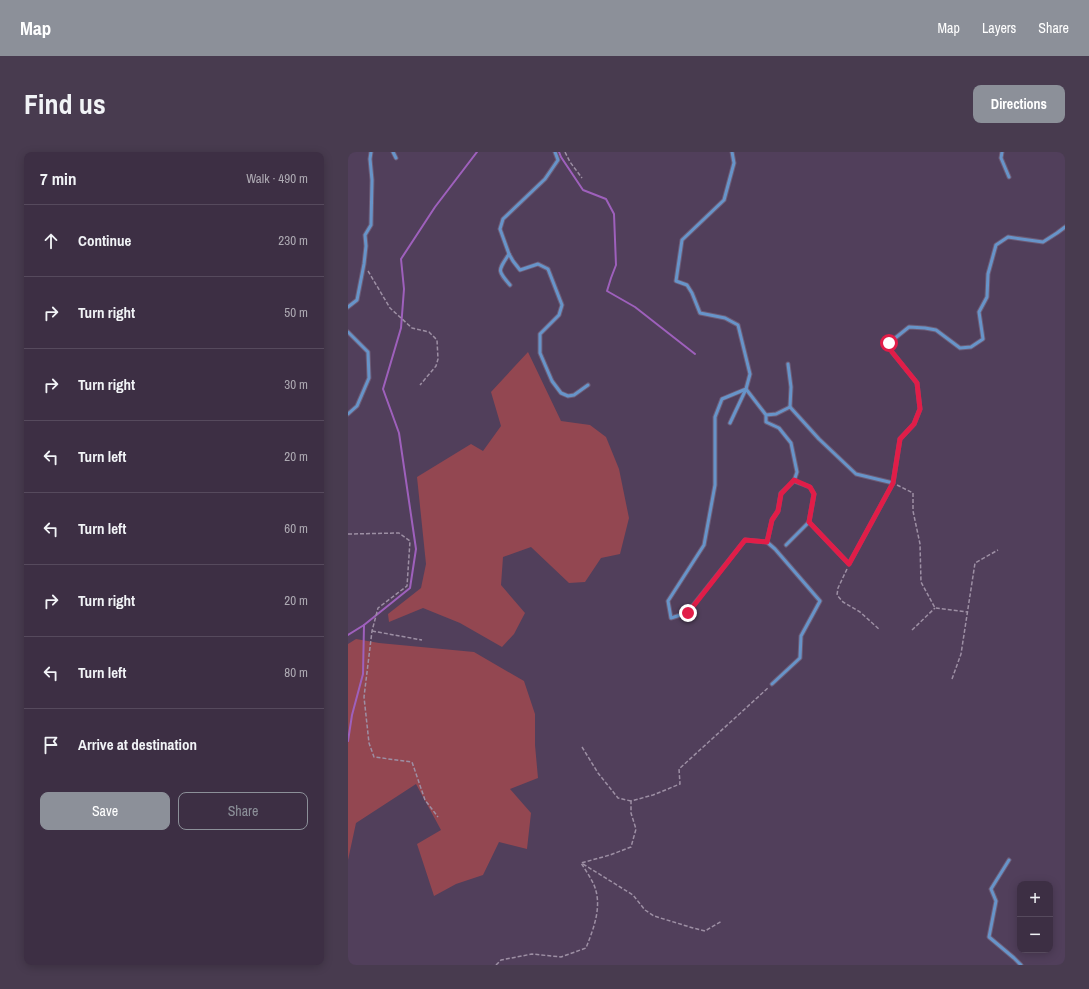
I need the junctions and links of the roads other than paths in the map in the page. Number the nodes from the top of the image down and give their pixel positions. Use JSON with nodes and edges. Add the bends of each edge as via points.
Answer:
{"nodes":[{"id":1,"x":371,"y":152,"type":"edge"},
{"id":2,"x":393,"y":152,"type":"edge"},
{"id":3,"x":555,"y":152,"type":"edge"},
{"id":4,"x":732,"y":152,"type":"edge"},
{"id":5,"x":1002,"y":152,"type":"edge"},
{"id":6,"x":396,"y":158,"type":"dead end"},
{"id":7,"x":1009,"y":177,"type":"dead end"},
{"id":8,"x":1065,"y":227,"type":"edge"},
{"id":9,"x":508,"y":254,"type":"junction"},
{"id":10,"x":510,"y":285,"type":"dead end"},
{"id":11,"x":348,"y":307,"type":"edge"},
{"id":12,"x":348,"y":332,"type":"edge"},
{"id":13,"x":788,"y":364,"type":"dead end"},
{"id":14,"x":588,"y":385,"type":"dead end"},
{"id":15,"x":746,"y":389,"type":"junction"},
{"id":16,"x":790,"y":407,"type":"junction"},
{"id":17,"x":348,"y":414,"type":"edge"},
{"id":18,"x":766,"y":414,"type":"junction"},
{"id":19,"x":730,"y":423,"type":"dead end"},
{"id":20,"x":794,"y":480,"type":"junction"},
{"id":21,"x":893,"y":483,"type":"junction"},
{"id":22,"x":809,"y":522,"type":"junction"},
{"id":23,"x":767,"y":542,"type":"junction"},
{"id":24,"x":786,"y":545,"type":"dead end"},
{"id":25,"x":772,"y":684,"type":"road end"},
{"id":26,"x":1009,"y":860,"type":"dead end"},
{"id":27,"x":1021,"y":965,"type":"edge"}],
"edges":[{"from":1,"to":11,"type":"lane","via":[[371,225],[365,235],[364,264],[357,300]]},
{"from":2,"to":6,"type":"lane"},
{"from":3,"to":9,"type":"lane","via":[[558,160],[545,179],[503,219],[500,229]]},
{"from":4,"to":15,"type":"lane","via":[[734,163],[724,200],[682,240],[676,281],[687,285],[700,313],[726,318],[738,325],[750,374]]},
{"from":5,"to":7,"type":"lane","via":[[1001,158]]},
{"from":8,"to":21,"type":"lane","via":[[1043,242],[1008,237],[996,245],[988,274],[987,297],[979,312],[983,339],[971,347],[960,348],[936,330],[908,327],[889,343],[892,352],[917,383],[920,409],[914,424],[900,439]]},
{"from":9,"to":10,"type":"lane","via":[[500,267],[501,275]]},
{"from":9,"to":14,"type":"lane","via":[[520,270],[538,264],[548,269],[562,305],[559,315],[540,334],[540,353],[552,381],[561,393],[568,396],[574,395]]},
{"from":12,"to":17,"type":"lane","via":[[368,352],[369,378],[357,406]]},
{"from":13,"to":16,"type":"lane"},
{"from":15,"to":18,"type":"lane"},
{"from":15,"to":19,"type":"lane"},
{"from":15,"to":23,"type":"lane","via":[[722,399],[715,417],[715,485],[704,545],[668,601],[671,618],[688,613],[745,540]]},
{"from":16,"to":18,"type":"lane","via":[[776,414]]},
{"from":16,"to":21,"type":"lane","via":[[856,474]]},
{"from":18,"to":20,"type":"lane","via":[[766,422],[779,428],[791,443],[797,472]]},
{"from":20,"to":22,"type":"lane","via":[[810,487],[814,494]]},
{"from":20,"to":23,"type":"lane","via":[[781,494]]},
{"from":21,"to":22,"type":"lane","via":[[849,564]]},
{"from":22,"to":24,"type":"lane"},
{"from":23,"to":25,"type":"lane","via":[[820,600],[801,636],[800,658]]},
{"from":26,"to":27,"type":"lane","via":[[991,889],[996,901],[990,937]]}]}
